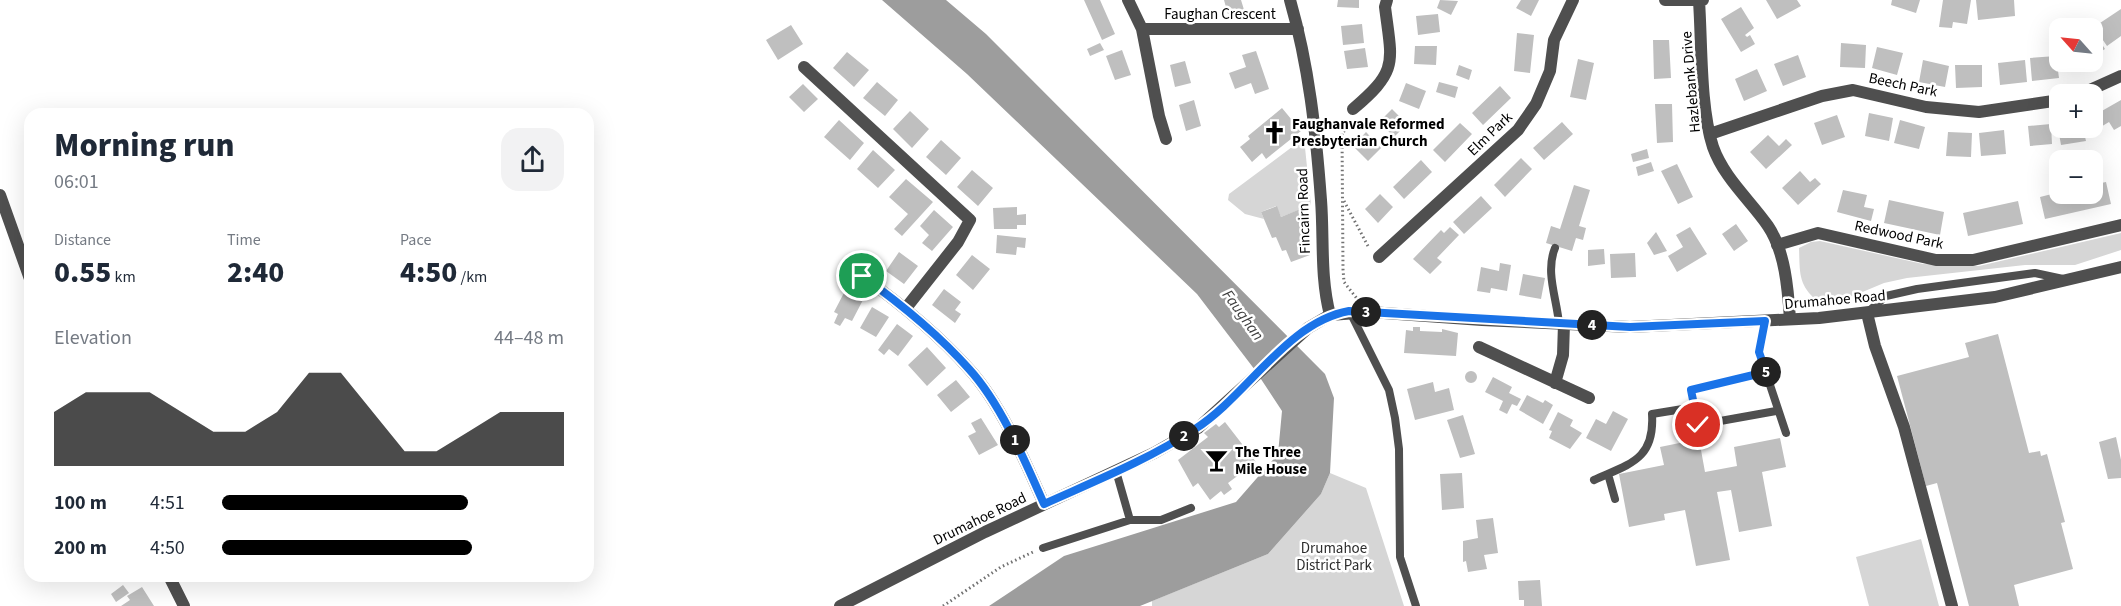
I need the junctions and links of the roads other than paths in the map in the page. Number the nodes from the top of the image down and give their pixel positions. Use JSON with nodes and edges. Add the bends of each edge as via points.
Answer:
{"nodes":[{"id":1,"x":1128,"y":0,"type":"edge"},
{"id":2,"x":1290,"y":0,"type":"edge"},
{"id":3,"x":1387,"y":0,"type":"edge"},
{"id":4,"x":1573,"y":0,"type":"edge"},
{"id":5,"x":1665,"y":0,"type":"edge"},
{"id":6,"x":1701,"y":1,"type":"edge"},
{"id":7,"x":1142,"y":29,"type":"junction"},
{"id":8,"x":1298,"y":29,"type":"junction"},
{"id":9,"x":804,"y":67,"type":"dead end"},
{"id":10,"x":2121,"y":76,"type":"edge"},
{"id":11,"x":2103,"y":84,"type":"edge"},
{"id":12,"x":2049,"y":102,"type":"edge"},
{"id":13,"x":1353,"y":110,"type":"road end"},
{"id":14,"x":1710,"y":134,"type":"junction"},
{"id":15,"x":1166,"y":139,"type":"dead end"},
{"id":16,"x":0,"y":195,"type":"edge"},
{"id":17,"x":2121,"y":225,"type":"edge"},
{"id":18,"x":1777,"y":245,"type":"junction"},
{"id":19,"x":1555,"y":248,"type":"dead end"},
{"id":20,"x":1379,"y":257,"type":"road end"},
{"id":21,"x":24,"y":262,"type":"edge"},
{"id":22,"x":2121,"y":267,"type":"edge"},
{"id":23,"x":862,"y":276,"type":"dead end"},
{"id":24,"x":2067,"y":280,"type":"junction"},
{"id":25,"x":906,"y":308,"type":"junction"},
{"id":26,"x":1349,"y":311,"type":"junction"},
{"id":27,"x":1867,"y":313,"type":"junction"},
{"id":28,"x":1330,"y":315,"type":"junction"},
{"id":29,"x":1790,"y":319,"type":"junction"},
{"id":30,"x":1765,"y":321,"type":"junction"},
{"id":31,"x":1562,"y":324,"type":"junction"},
{"id":32,"x":1479,"y":347,"type":"dead end"},
{"id":33,"x":1766,"y":372,"type":"junction"},
{"id":34,"x":1555,"y":383,"type":"junction"},
{"id":35,"x":1589,"y":398,"type":"dead end"},
{"id":36,"x":1695,"y":407,"type":"junction"},
{"id":37,"x":1776,"y":411,"type":"junction"},
{"id":38,"x":1786,"y":433,"type":"dead end"},
{"id":39,"x":1116,"y":471,"type":"junction"},
{"id":40,"x":1608,"y":474,"type":"junction"},
{"id":41,"x":1593,"y":480,"type":"dead end"},
{"id":42,"x":1615,"y":499,"type":"dead end"},
{"id":43,"x":1044,"y":504,"type":"junction"},
{"id":44,"x":1191,"y":508,"type":"dead end"},
{"id":45,"x":1130,"y":520,"type":"junction"},
{"id":46,"x":1043,"y":548,"type":"road end"},
{"id":47,"x":173,"y":582,"type":"edge"},
{"id":48,"x":184,"y":606,"type":"edge"},
{"id":49,"x":840,"y":606,"type":"edge"},
{"id":50,"x":1416,"y":606,"type":"edge"},
{"id":51,"x":1952,"y":606,"type":"edge"}],
"edges":[{"from":1,"to":7,"type":"street"},
{"from":2,"to":8,"type":"street","name":"Fincairn Road"},
{"from":3,"to":13,"type":"street","via":[[1391,58],[1385,77]]},
{"from":4,"to":20,"type":"street","name":"Elm Park","via":[[1554,40],[1550,71],[1536,104],[1518,130]]},
{"from":5,"to":6,"type":"street"},
{"from":6,"to":14,"type":"street","name":"Hazlebank Drive"},
{"from":7,"to":8,"type":"street","name":"Faughan Crescent"},
{"from":7,"to":15,"type":"street"},
{"from":8,"to":28,"type":"street","name":"Fincairn Road","via":[[1310,86],[1321,202],[1321,264]]},
{"from":9,"to":25,"type":"street","via":[[970,220],[958,242]]},
{"from":10,"to":11,"type":"street"},
{"from":12,"to":14,"type":"street","name":"Beech Park","via":[[1979,112],[1926,107],[1854,90],[1822,96]]},
{"from":14,"to":18,"type":"street","name":"Hazlebank Drive","via":[[1726,173],[1769,228]]},
{"from":16,"to":21,"type":"street"},
{"from":17,"to":18,"type":"street","name":"Redwood Park","via":[[1973,260],[1936,260],[1818,233]]},
{"from":18,"to":29,"type":"street","name":"Hazlebank Drive"},
{"from":19,"to":31,"type":"lane","via":[[1551,278]]},
{"from":22,"to":24,"type":"street","name":"Drumahoe Road"},
{"from":23,"to":25,"type":"street"},
{"from":24,"to":27,"type":"street","name":"Drumahoe Road","via":[[1995,297]]},
{"from":24,"to":27,"type":"lane","via":[[2035,273],[1917,289],[1886,296]]},
{"from":25,"to":43,"type":"street","via":[[971,370],[1016,441]]},
{"from":26,"to":28,"type":"street","name":"Drumahoe Road"},
{"from":26,"to":31,"type":"street","name":"Drumahoe Road"},
{"from":26,"to":50,"type":"lane","via":[[1389,390],[1399,449],[1400,557]]},
{"from":27,"to":29,"type":"street","name":"Drumahoe Road"},
{"from":27,"to":51,"type":"street","via":[[1904,428]]},
{"from":28,"to":39,"type":"street","name":"Drumahoe Road","via":[[1308,328],[1198,428]]},
{"from":29,"to":30,"type":"street","name":"Drumahoe Road"},
{"from":30,"to":31,"type":"street","name":"Drumahoe Road","via":[[1630,327]]},
{"from":30,"to":33,"type":"lane","via":[[1759,352]]},
{"from":31,"to":34,"type":"street","via":[[1563,355]]},
{"from":32,"to":34,"type":"street"},
{"from":33,"to":36,"type":"lane","via":[[1691,390]]},
{"from":33,"to":37,"type":"lane"},
{"from":34,"to":35,"type":"street"},
{"from":36,"to":37,"type":"lane","via":[[1698,425]]},
{"from":36,"to":40,"type":"lane","via":[[1652,414],[1653,431],[1639,460]]},
{"from":37,"to":38,"type":"lane"},
{"from":39,"to":43,"type":"street","name":"Drumahoe Road"},
{"from":39,"to":45,"type":"lane"},
{"from":40,"to":41,"type":"lane"},
{"from":40,"to":42,"type":"lane"},
{"from":43,"to":49,"type":"street","name":"Drumahoe Road"},
{"from":44,"to":45,"type":"lane","via":[[1161,520]]},
{"from":45,"to":46,"type":"lane"},
{"from":47,"to":48,"type":"street"}]}
